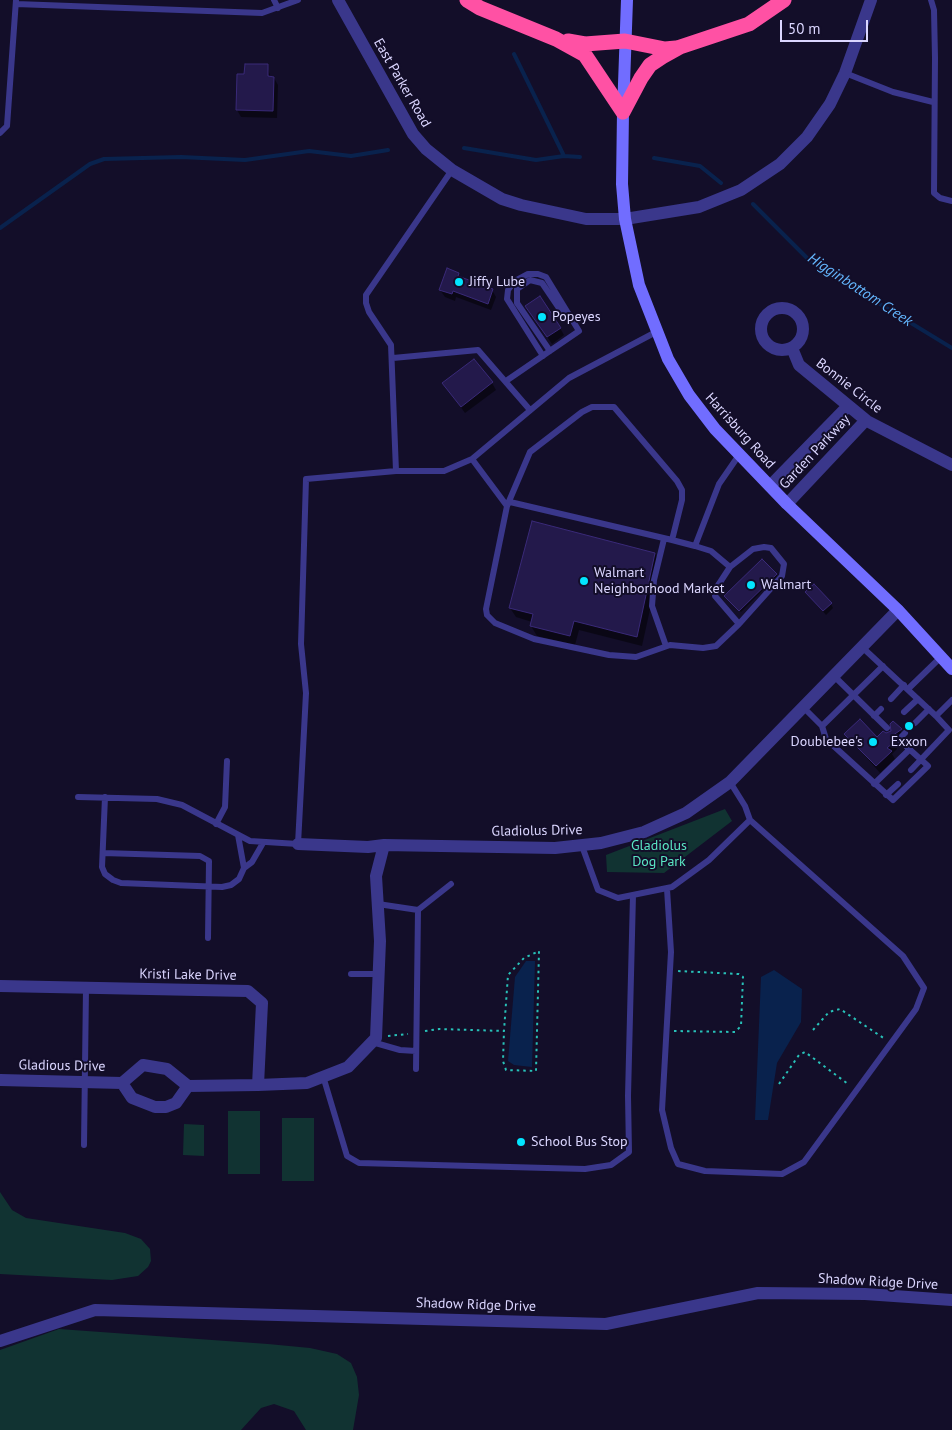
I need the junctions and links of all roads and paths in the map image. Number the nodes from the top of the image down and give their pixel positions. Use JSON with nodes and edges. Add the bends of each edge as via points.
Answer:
{"nodes":[{"id":1,"x":163,"y":0,"type":"edge"},
{"id":2,"x":274,"y":0,"type":"edge"},
{"id":3,"x":298,"y":0,"type":"edge"},
{"id":4,"x":338,"y":0,"type":"edge"},
{"id":5,"x":467,"y":0,"type":"edge"},
{"id":6,"x":627,"y":0,"type":"edge"},
{"id":7,"x":784,"y":0,"type":"edge"},
{"id":8,"x":871,"y":0,"type":"edge"},
{"id":9,"x":931,"y":0,"type":"edge"},
{"id":10,"x":16,"y":2,"type":"edge"},
{"id":11,"x":104,"y":4,"type":"edge"},
{"id":12,"x":278,"y":8,"type":"junction"},
{"id":13,"x":162,"y":9,"type":"junction"},
{"id":14,"x":556,"y":39,"type":"junction"},
{"id":15,"x":625,"y":41,"type":"junction"},
{"id":16,"x":680,"y":47,"type":"junction"},
{"id":17,"x":845,"y":73,"type":"junction"},
{"id":18,"x":933,"y":102,"type":"junction"},
{"id":19,"x":623,"y":112,"type":"junction"},
{"id":20,"x":0,"y":133,"type":"edge"},
{"id":21,"x":452,"y":170,"type":"junction"},
{"id":22,"x":952,"y":201,"type":"edge"},
{"id":23,"x":625,"y":219,"type":"junction"},
{"id":24,"x":569,"y":314,"type":"junction"},
{"id":25,"x":656,"y":332,"type":"junction"},
{"id":26,"x":792,"y":348,"type":"dead end"},
{"id":27,"x":550,"y":351,"type":"junction"},
{"id":28,"x":542,"y":356,"type":"junction"},
{"id":29,"x":393,"y":358,"type":"junction"},
{"id":30,"x":506,"y":381,"type":"junction"},
{"id":31,"x":848,"y":406,"type":"junction"},
{"id":32,"x":530,"y":410,"type":"junction"},
{"id":33,"x":866,"y":420,"type":"junction"},
{"id":34,"x":739,"y":455,"type":"junction"},
{"id":35,"x":472,"y":459,"type":"junction"},
{"id":36,"x":952,"y":465,"type":"edge"},
{"id":37,"x":396,"y":471,"type":"junction"},
{"id":38,"x":770,"y":486,"type":"junction"},
{"id":39,"x":509,"y":504,"type":"junction"},
{"id":40,"x":787,"y":504,"type":"junction"},
{"id":41,"x":664,"y":538,"type":"junction"},
{"id":42,"x":672,"y":540,"type":"junction"},
{"id":43,"x":695,"y":546,"type":"junction"},
{"id":44,"x":730,"y":567,"type":"junction"},
{"id":45,"x":898,"y":610,"type":"junction"},
{"id":46,"x":739,"y":624,"type":"junction"},
{"id":47,"x":666,"y":646,"type":"junction"},
{"id":48,"x":862,"y":647,"type":"junction"},
{"id":49,"x":941,"y":657,"type":"junction"},
{"id":50,"x":883,"y":666,"type":"junction"},
{"id":51,"x":952,"y":669,"type":"edge"},
{"id":52,"x":834,"y":676,"type":"junction"},
{"id":53,"x":906,"y":687,"type":"junction"},
{"id":54,"x":853,"y":695,"type":"junction"},
{"id":55,"x":891,"y":699,"type":"dead end"},
{"id":56,"x":918,"y":699,"type":"junction"},
{"id":57,"x":952,"y":700,"type":"edge"},
{"id":58,"x":803,"y":707,"type":"junction"},
{"id":59,"x":881,"y":709,"type":"dead end"},
{"id":60,"x":929,"y":709,"type":"junction"},
{"id":61,"x":904,"y":712,"type":"dead end"},
{"id":62,"x":874,"y":716,"type":"junction"},
{"id":63,"x":936,"y":716,"type":"junction"},
{"id":64,"x":915,"y":723,"type":"dead end"},
{"id":65,"x":822,"y":726,"type":"junction"},
{"id":66,"x":887,"y":728,"type":"dead end"},
{"id":67,"x":905,"y":733,"type":"dead end"},
{"id":68,"x":910,"y":749,"type":"junction"},
{"id":69,"x":921,"y":759,"type":"junction"},
{"id":70,"x":227,"y":761,"type":"dead end"},
{"id":71,"x":911,"y":770,"type":"dead end"},
{"id":72,"x":730,"y":782,"type":"junction"},
{"id":73,"x":874,"y":784,"type":"junction"},
{"id":74,"x":898,"y":784,"type":"dead end"},
{"id":75,"x":886,"y":795,"type":"junction"},
{"id":76,"x":78,"y":796,"type":"dead end"},
{"id":77,"x":105,"y":797,"type":"junction"},
{"id":78,"x":750,"y":820,"type":"junction"},
{"id":79,"x":216,"y":824,"type":"junction"},
{"id":80,"x":238,"y":835,"type":"junction"},
{"id":81,"x":263,"y":843,"type":"junction"},
{"id":82,"x":298,"y":844,"type":"junction"},
{"id":83,"x":384,"y":845,"type":"junction"},
{"id":84,"x":582,"y":846,"type":"junction"},
{"id":85,"x":103,"y":853,"type":"junction"},
{"id":86,"x":244,"y":868,"type":"junction"},
{"id":87,"x":451,"y":884,"type":"dead end"},
{"id":88,"x":208,"y":886,"type":"junction"},
{"id":89,"x":667,"y":889,"type":"junction"},
{"id":90,"x":633,"y":895,"type":"junction"},
{"id":91,"x":378,"y":904,"type":"junction"},
{"id":92,"x":418,"y":910,"type":"junction"},
{"id":93,"x":208,"y":938,"type":"dead end"},
{"id":94,"x":670,"y":971,"type":"junction"},
{"id":95,"x":351,"y":974,"type":"dead end"},
{"id":96,"x":379,"y":974,"type":"junction"},
{"id":97,"x":0,"y":986,"type":"edge"},
{"id":98,"x":86,"y":988,"type":"junction"},
{"id":99,"x":813,"y":1030,"type":"dead end"},
{"id":100,"x":504,"y":1031,"type":"junction"},
{"id":101,"x":667,"y":1031,"type":"junction"},
{"id":102,"x":417,"y":1033,"type":"junction"},
{"id":103,"x":374,"y":1040,"type":"junction"},
{"id":104,"x":891,"y":1043,"type":"junction"},
{"id":105,"x":416,"y":1051,"type":"junction"},
{"id":106,"x":416,"y":1069,"type":"dead end"},
{"id":107,"x":323,"y":1076,"type":"junction"},
{"id":108,"x":0,"y":1080,"type":"edge"},
{"id":109,"x":84,"y":1082,"type":"junction"},
{"id":110,"x":122,"y":1083,"type":"junction"},
{"id":111,"x":779,"y":1084,"type":"dead end"},
{"id":112,"x":258,"y":1085,"type":"junction"},
{"id":113,"x":188,"y":1086,"type":"junction"},
{"id":114,"x":856,"y":1090,"type":"junction"},
{"id":115,"x":84,"y":1145,"type":"dead end"},
{"id":116,"x":952,"y":1300,"type":"edge"},
{"id":117,"x":0,"y":1340,"type":"edge"}],
"edges":[{"from":1,"to":13,"type":"lane"},
{"from":2,"to":12,"type":"lane"},
{"from":3,"to":12,"type":"lane"},
{"from":4,"to":21,"type":"street","name":"East Parker Road","via":[[413,134]]},
{"from":5,"to":14,"type":"highway"},
{"from":6,"to":15,"type":"main road","name":"Harrisburg Road"},
{"from":7,"to":16,"type":"highway","via":[[749,24]]},
{"from":8,"to":17,"type":"street","name":"East Parker Road"},
{"from":9,"to":18,"type":"lane","via":[[934,10]]},
{"from":10,"to":11,"type":"lane"},
{"from":10,"to":20,"type":"lane","via":[[7,126]]},
{"from":11,"to":13,"type":"lane"},
{"from":12,"to":13,"type":"lane","via":[[262,13]]},
{"from":14,"to":15,"type":"highway","via":[[585,44]]},
{"from":14,"to":19,"type":"highway","via":[[585,55]]},
{"from":15,"to":16,"type":"highway","via":[[665,49]]},
{"from":15,"to":19,"type":"main road","name":"Harrisburg Road"},
{"from":16,"to":19,"type":"highway","via":[[650,65]]},
{"from":17,"to":18,"type":"lane","via":[[893,92]]},
{"from":17,"to":23,"type":"street","name":"East Parker Road","via":[[830,104],[808,137],[780,164],[741,190],[699,207]]},
{"from":18,"to":22,"type":"lane","via":[[934,193]]},
{"from":19,"to":23,"type":"main road","name":"Harrisburg Road"},
{"from":21,"to":23,"type":"street","name":"East Parker Road","via":[[502,199],[521,205],[586,218]]},
{"from":21,"to":29,"type":"lane","via":[[366,295],[366,303],[391,345]]},
{"from":23,"to":25,"type":"main road","name":"Harrisburg Road","via":[[638,285]]},
{"from":24,"to":27,"type":"lane","via":[[579,331]]},
{"from":24,"to":27,"type":"lane","via":[[561,311],[542,283],[530,280],[517,289],[516,303]]},
{"from":24,"to":28,"type":"lane","via":[[546,277],[538,274],[523,276],[508,290],[507,299]]},
{"from":25,"to":32,"type":"lane","via":[[569,378]]},
{"from":25,"to":34,"type":"main road","name":"Harrisburg Road","via":[[689,395]]},
{"from":26,"to":31,"type":"street","name":"Bonnie Circle","via":[[799,365]]},
{"from":27,"to":28,"type":"lane"},
{"from":28,"to":30,"type":"lane"},
{"from":29,"to":30,"type":"lane","via":[[478,350]]},
{"from":29,"to":37,"type":"lane"},
{"from":30,"to":32,"type":"lane"},
{"from":31,"to":33,"type":"street","name":"Bonnie Circle"},
{"from":31,"to":38,"type":"street","name":"Garden Parkway"},
{"from":32,"to":35,"type":"lane"},
{"from":33,"to":36,"type":"street","name":"Bonnie Circle"},
{"from":33,"to":40,"type":"street","name":"Garden Parkway"},
{"from":34,"to":38,"type":"main road","name":"Harrisburg Road"},
{"from":34,"to":43,"type":"lane","via":[[719,484]]},
{"from":35,"to":37,"type":"lane","via":[[444,471]]},
{"from":35,"to":39,"type":"lane"},
{"from":37,"to":82,"type":"lane","via":[[306,479],[301,644],[306,693]]},
{"from":38,"to":40,"type":"main road","name":"Harrisburg Road"},
{"from":39,"to":41,"type":"lane"},
{"from":39,"to":42,"type":"lane","via":[[530,452],[582,412],[592,407],[614,407],[682,490]]},
{"from":39,"to":47,"type":"lane","via":[[486,609],[495,623],[534,639],[609,655],[636,658]]},
{"from":40,"to":45,"type":"main road","name":"Harrisburg Road"},
{"from":41,"to":42,"type":"lane"},
{"from":41,"to":47,"type":"lane","via":[[654,580],[652,606]]},
{"from":42,"to":43,"type":"lane"},
{"from":43,"to":44,"type":"lane","via":[[711,551]]},
{"from":44,"to":46,"type":"lane","via":[[715,590],[715,596]]},
{"from":44,"to":46,"type":"lane","via":[[753,549],[764,547],[771,548],[784,564],[782,576]]},
{"from":45,"to":48,"type":"street","name":"Gladiolus Drive"},
{"from":45,"to":49,"type":"main road","name":"Harrisburg Road"},
{"from":46,"to":47,"type":"lane","via":[[716,646]]},
{"from":48,"to":50,"type":"lane"},
{"from":48,"to":52,"type":"street","name":"Gladiolus Drive"},
{"from":49,"to":51,"type":"main road","name":"Harrisburg Road"},
{"from":49,"to":53,"type":"lane"},
{"from":50,"to":53,"type":"lane"},
{"from":50,"to":54,"type":"lane"},
{"from":52,"to":54,"type":"lane"},
{"from":52,"to":58,"type":"street","name":"Gladiolus Drive"},
{"from":53,"to":55,"type":"lane"},
{"from":53,"to":56,"type":"lane"},
{"from":54,"to":62,"type":"lane"},
{"from":54,"to":65,"type":"lane"},
{"from":56,"to":60,"type":"lane"},
{"from":56,"to":61,"type":"lane"},
{"from":57,"to":63,"type":"lane"},
{"from":58,"to":65,"type":"lane"},
{"from":58,"to":72,"type":"street","name":"Gladiolus Drive"},
{"from":59,"to":62,"type":"lane"},
{"from":60,"to":63,"type":"lane"},
{"from":60,"to":64,"type":"lane"},
{"from":62,"to":66,"type":"lane"},
{"from":63,"to":69,"type":"lane","via":[[949,730]]},
{"from":65,"to":73,"type":"lane","via":[[826,739]]},
{"from":67,"to":68,"type":"lane","via":[[898,738]]},
{"from":68,"to":69,"type":"lane"},
{"from":68,"to":73,"type":"lane"},
{"from":69,"to":71,"type":"lane"},
{"from":69,"to":75,"type":"lane","via":[[928,766],[893,800]]},
{"from":70,"to":79,"type":"lane","via":[[224,807]]},
{"from":72,"to":78,"type":"lane"},
{"from":72,"to":84,"type":"street","name":"Gladiolus Drive","via":[[686,813],[661,825],[617,840]]},
{"from":73,"to":75,"type":"lane"},
{"from":74,"to":75,"type":"lane"},
{"from":76,"to":77,"type":"lane"},
{"from":77,"to":79,"type":"lane","via":[[157,799],[182,805]]},
{"from":77,"to":85,"type":"lane"},
{"from":78,"to":89,"type":"lane","via":[[709,860]]},
{"from":78,"to":104,"type":"lane","via":[[903,956],[924,988],[916,1009]]},
{"from":79,"to":80,"type":"lane"},
{"from":80,"to":81,"type":"lane"},
{"from":80,"to":86,"type":"lane"},
{"from":81,"to":82,"type":"lane"},
{"from":81,"to":86,"type":"lane","via":[[252,862]]},
{"from":82,"to":83,"type":"street","name":"Gladiolus Drive"},
{"from":83,"to":84,"type":"street","name":"Gladiolus Drive"},
{"from":83,"to":91,"type":"street","via":[[376,876]]},
{"from":84,"to":90,"type":"lane","via":[[598,890],[618,898]]},
{"from":85,"to":88,"type":"lane","via":[[105,874],[122,883]]},
{"from":85,"to":88,"type":"lane","via":[[200,856],[209,861]]},
{"from":86,"to":88,"type":"lane","via":[[239,879],[231,885]]},
{"from":87,"to":92,"type":"lane"},
{"from":88,"to":93,"type":"lane"},
{"from":89,"to":90,"type":"lane"},
{"from":89,"to":94,"type":"lane"},
{"from":90,"to":107,"type":"lane","via":[[629,1152],[611,1165],[585,1169],[359,1163],[347,1156]]},
{"from":91,"to":92,"type":"lane"},
{"from":91,"to":96,"type":"street"},
{"from":92,"to":102,"type":"lane"},
{"from":94,"to":101,"type":"lane"},
{"from":94,"to":101,"type":"path","via":[[739,974],[743,977],[741,1026],[735,1032]]},
{"from":95,"to":96,"type":"lane"},
{"from":96,"to":103,"type":"street"},
{"from":97,"to":98,"type":"street","name":"Kristi Lake Drive"},
{"from":98,"to":109,"type":"lane"},
{"from":98,"to":112,"type":"street","name":"Kristi Lake Drive","via":[[248,991],[262,1003]]},
{"from":99,"to":104,"type":"path","via":[[829,1012],[840,1009]]},
{"from":100,"to":100,"type":"path","via":[[508,975],[524,958],[539,951],[536,1071],[506,1070],[503,1061]]},
{"from":100,"to":102,"type":"path"},
{"from":101,"to":114,"type":"lane","via":[[662,1110],[678,1164],[705,1171],[782,1174],[804,1162]]},
{"from":102,"to":103,"type":"path"},
{"from":102,"to":105,"type":"lane"},
{"from":103,"to":105,"type":"lane","via":[[400,1050]]},
{"from":103,"to":107,"type":"street","via":[[348,1067]]},
{"from":104,"to":114,"type":"lane"},
{"from":105,"to":106,"type":"lane"},
{"from":107,"to":112,"type":"street","via":[[307,1083]]},
{"from":108,"to":109,"type":"street","name":"Gladious Drive"},
{"from":109,"to":110,"type":"street","name":"Gladious Drive"},
{"from":109,"to":115,"type":"lane"},
{"from":110,"to":113,"type":"street","name":"Gladious Drive","via":[[143,1065],[167,1069]]},
{"from":110,"to":113,"type":"street","name":"Gladious Drive","via":[[132,1098],[155,1107],[176,1103]]},
{"from":111,"to":114,"type":"path","via":[[799,1055],[806,1052]]},
{"from":112,"to":113,"type":"street"},
{"from":116,"to":117,"type":"street","name":"Shadow Ridge Drive","via":[[865,1294],[758,1293],[606,1324],[96,1310]]}]}
